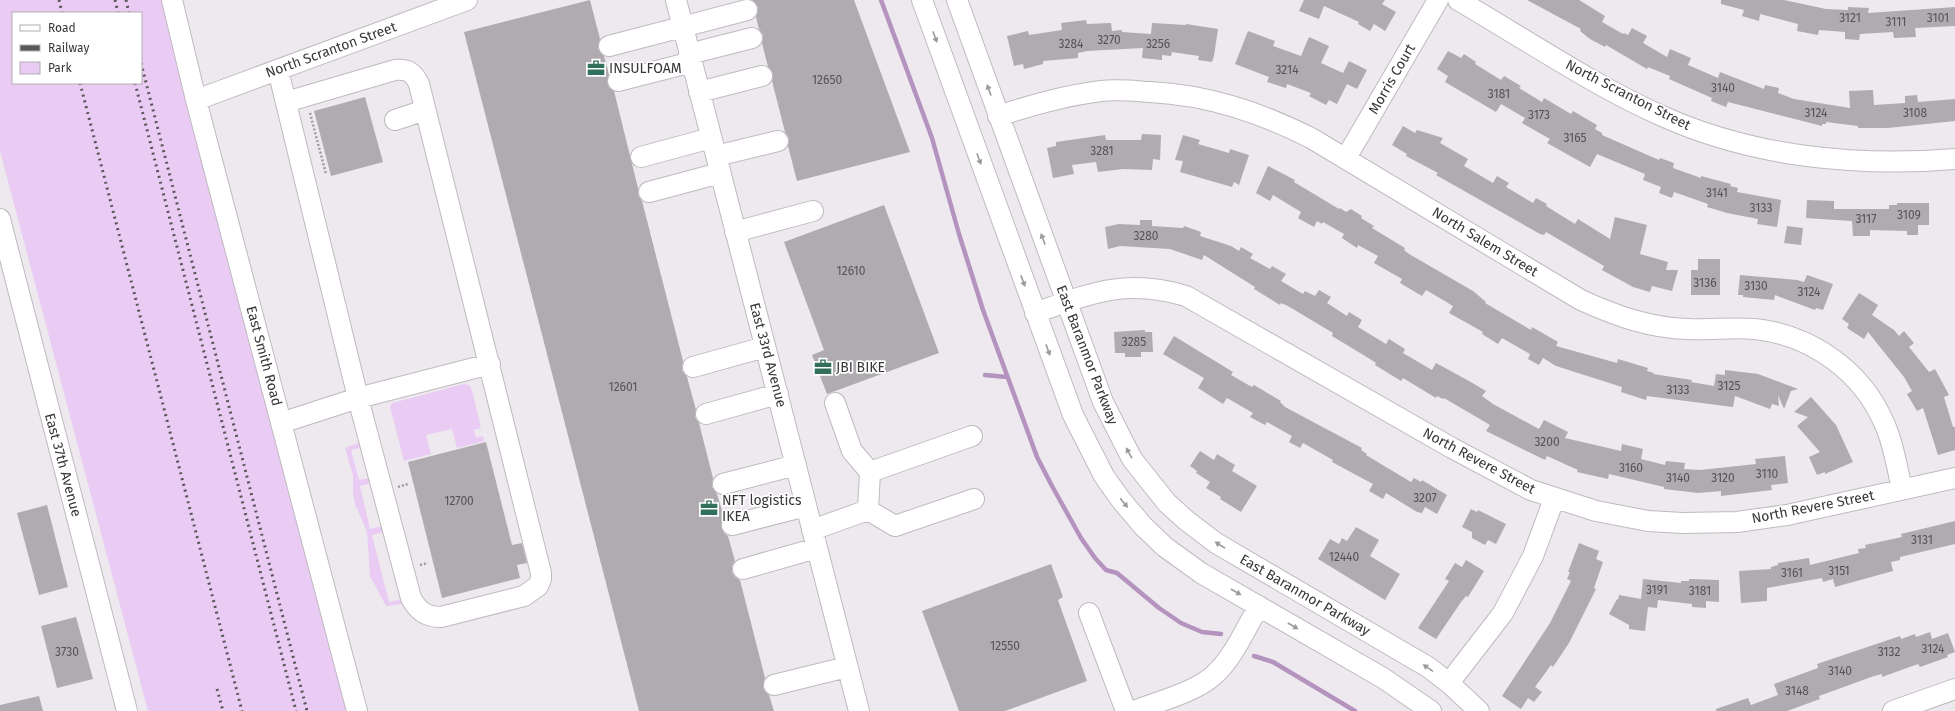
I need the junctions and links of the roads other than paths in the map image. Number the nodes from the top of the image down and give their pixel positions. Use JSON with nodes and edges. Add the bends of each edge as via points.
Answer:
{"nodes":[{"id":1,"x":172,"y":0,"type":"edge"},
{"id":2,"x":467,"y":0,"type":"edge"},
{"id":3,"x":676,"y":0,"type":"edge"},
{"id":4,"x":922,"y":0,"type":"edge"},
{"id":5,"x":957,"y":0,"type":"edge"},
{"id":6,"x":1438,"y":0,"type":"edge"},
{"id":7,"x":1458,"y":0,"type":"edge"},
{"id":8,"x":747,"y":10,"type":"dead end"},
{"id":9,"x":682,"y":26,"type":"junction"},
{"id":10,"x":752,"y":38,"type":"dead end"},
{"id":11,"x":609,"y":46,"type":"dead end"},
{"id":12,"x":690,"y":58,"type":"junction"},
{"id":13,"x":278,"y":70,"type":"junction"},
{"id":14,"x":762,"y":76,"type":"dead end"},
{"id":15,"x":618,"y":80,"type":"dead end"},
{"id":16,"x":699,"y":92,"type":"junction"},
{"id":17,"x":196,"y":100,"type":"junction"},
{"id":18,"x":286,"y":102,"type":"junction"},
{"id":19,"x":425,"y":110,"type":"junction"},
{"id":20,"x":998,"y":116,"type":"junction"},
{"id":21,"x":395,"y":120,"type":"dead end"},
{"id":22,"x":778,"y":141,"type":"dead end"},
{"id":23,"x":716,"y":155,"type":"junction"},
{"id":24,"x":641,"y":157,"type":"dead end"},
{"id":25,"x":1346,"y":158,"type":"junction"},
{"id":26,"x":1955,"y":158,"type":"edge"},
{"id":27,"x":649,"y":192,"type":"dead end"},
{"id":28,"x":812,"y":212,"type":"dead end"},
{"id":29,"x":0,"y":219,"type":"edge"},
{"id":30,"x":736,"y":232,"type":"junction"},
{"id":31,"x":1066,"y":302,"type":"junction"},
{"id":32,"x":1035,"y":313,"type":"junction"},
{"id":33,"x":766,"y":347,"type":"junction"},
{"id":34,"x":490,"y":364,"type":"junction"},
{"id":35,"x":693,"y":367,"type":"dead end"},
{"id":36,"x":778,"y":394,"type":"junction"},
{"id":37,"x":358,"y":398,"type":"junction"},
{"id":38,"x":835,"y":403,"type":"dead end"},
{"id":39,"x":706,"y":414,"type":"dead end"},
{"id":40,"x":281,"y":423,"type":"junction"},
{"id":41,"x":972,"y":436,"type":"dead end"},
{"id":42,"x":796,"y":465,"type":"junction"},
{"id":43,"x":870,"y":472,"type":"junction"},
{"id":44,"x":1955,"y":478,"type":"edge"},
{"id":45,"x":723,"y":484,"type":"dead end"},
{"id":46,"x":1902,"y":489,"type":"junction"},
{"id":47,"x":974,"y":499,"type":"dead end"},
{"id":48,"x":1554,"y":499,"type":"junction"},
{"id":49,"x":806,"y":506,"type":"junction"},
{"id":50,"x":868,"y":510,"type":"junction"},
{"id":51,"x":732,"y":525,"type":"dead end"},
{"id":52,"x":815,"y":539,"type":"junction"},
{"id":53,"x":743,"y":569,"type":"dead end"},
{"id":54,"x":1259,"y":606,"type":"junction"},
{"id":55,"x":1089,"y":612,"type":"dead end"},
{"id":56,"x":847,"y":667,"type":"junction"},
{"id":57,"x":1449,"y":683,"type":"junction"},
{"id":58,"x":774,"y":685,"type":"dead end"},
{"id":59,"x":1955,"y":688,"type":"edge"},
{"id":60,"x":127,"y":711,"type":"edge"},
{"id":61,"x":357,"y":711,"type":"edge"},
{"id":62,"x":858,"y":711,"type":"edge"},
{"id":63,"x":1126,"y":711,"type":"edge"},
{"id":64,"x":1134,"y":711,"type":"edge"},
{"id":65,"x":1431,"y":711,"type":"edge"},
{"id":66,"x":1479,"y":711,"type":"edge"},
{"id":67,"x":1893,"y":711,"type":"edge"}],
"edges":[{"from":1,"to":17,"type":"street","name":"East Smith Road"},
{"from":2,"to":13,"type":"street","name":"North Scranton Street"},
{"from":3,"to":9,"type":"street","name":"East 33rd Avenue"},
{"from":4,"to":32,"type":"street","one_way":true},
{"from":20,"to":5,"type":"street","name":"East Baranmor Parkway","one_way":true},
{"from":6,"to":25,"type":"street","name":"Morris Court"},
{"from":7,"to":26,"type":"street","name":"North Scranton Street","via":[[1613,91],[1700,132],[1766,149],[1849,160],[1891,162]]},
{"from":8,"to":9,"type":"street"},
{"from":9,"to":11,"type":"street"},
{"from":9,"to":12,"type":"street","name":"East 33rd Avenue"},
{"from":10,"to":12,"type":"street"},
{"from":12,"to":15,"type":"street"},
{"from":12,"to":16,"type":"street","name":"East 33rd Avenue"},
{"from":13,"to":17,"type":"street","name":"North Scranton Street"},
{"from":13,"to":18,"type":"street"},
{"from":14,"to":16,"type":"street"},
{"from":16,"to":23,"type":"street","name":"East 33rd Avenue"},
{"from":17,"to":40,"type":"street","name":"East Smith Road"},
{"from":18,"to":19,"type":"street","via":[[383,72],[402,69],[415,75]]},
{"from":18,"to":37,"type":"street"},
{"from":19,"to":21,"type":"street"},
{"from":19,"to":34,"type":"street"},
{"from":20,"to":25,"type":"street","name":"North Salem Street","via":[[1037,104],[1102,91],[1169,93],[1241,108],[1292,128]]},
{"from":31,"to":20,"type":"street","name":"East Baranmor Parkway","one_way":true},
{"from":22,"to":23,"type":"street"},
{"from":23,"to":24,"type":"street"},
{"from":23,"to":27,"type":"street"},
{"from":23,"to":30,"type":"street","name":"East 33rd Avenue"},
{"from":25,"to":46,"type":"street","name":"North Salem Street","via":[[1581,300],[1607,312],[1661,327],[1769,331],[1799,339],[1814,347],[1839,364],[1869,396],[1885,425]]},
{"from":28,"to":30,"type":"street"},
{"from":29,"to":60,"type":"street","name":"East 37th Avenue"},
{"from":30,"to":33,"type":"street","name":"East 33rd Avenue"},
{"from":31,"to":32,"type":"street","name":"North Revere Street"},
{"from":31,"to":48,"type":"street","name":"North Revere Street","via":[[1095,292],[1129,287],[1166,290],[1186,296],[1452,448],[1531,490]]},
{"from":57,"to":31,"type":"street","name":"East Baranmor Parkway","one_way":true,"via":[[1400,650],[1216,543],[1167,503],[1140,469],[1118,434],[1103,402]]},
{"from":32,"to":54,"type":"street","one_way":true,"via":[[1073,415],[1104,476],[1121,500],[1143,526],[1182,559]]},
{"from":33,"to":35,"type":"street"},
{"from":33,"to":36,"type":"street","name":"East 33rd Avenue"},
{"from":34,"to":37,"type":"street"},
{"from":34,"to":37,"type":"street","via":[[541,573],[538,586],[524,596],[441,617],[428,616],[416,607],[411,598]]},
{"from":36,"to":39,"type":"street"},
{"from":36,"to":42,"type":"street","name":"East 33rd Avenue"},
{"from":37,"to":40,"type":"street"},
{"from":38,"to":43,"type":"street","via":[[852,451]]},
{"from":40,"to":61,"type":"street","name":"East Smith Road"},
{"from":41,"to":43,"type":"street"},
{"from":42,"to":45,"type":"street"},
{"from":42,"to":49,"type":"street","name":"East 33rd Avenue"},
{"from":43,"to":50,"type":"street"},
{"from":44,"to":46,"type":"street","name":"North Revere Street"},
{"from":46,"to":48,"type":"street","name":"North Revere Street","via":[[1787,515],[1712,524],[1648,521],[1596,511]]},
{"from":47,"to":50,"type":"street","via":[[895,526]]},
{"from":48,"to":57,"type":"street","via":[[1533,556],[1503,613]]},
{"from":49,"to":51,"type":"street"},
{"from":49,"to":52,"type":"street","name":"East 33rd Avenue"},
{"from":50,"to":52,"type":"street"},
{"from":52,"to":53,"type":"street"},
{"from":52,"to":56,"type":"street","name":"East 33rd Avenue"},
{"from":54,"to":64,"type":"street","via":[[1228,660],[1214,675],[1188,690]]},
{"from":54,"to":65,"type":"street","one_way":true,"via":[[1383,678]]},
{"from":55,"to":63,"type":"street"},
{"from":56,"to":58,"type":"street"},
{"from":56,"to":62,"type":"street","name":"East 33rd Avenue"},
{"from":57,"to":66,"type":"street","name":"East Baranmor Parkway"},
{"from":59,"to":67,"type":"street"}]}
